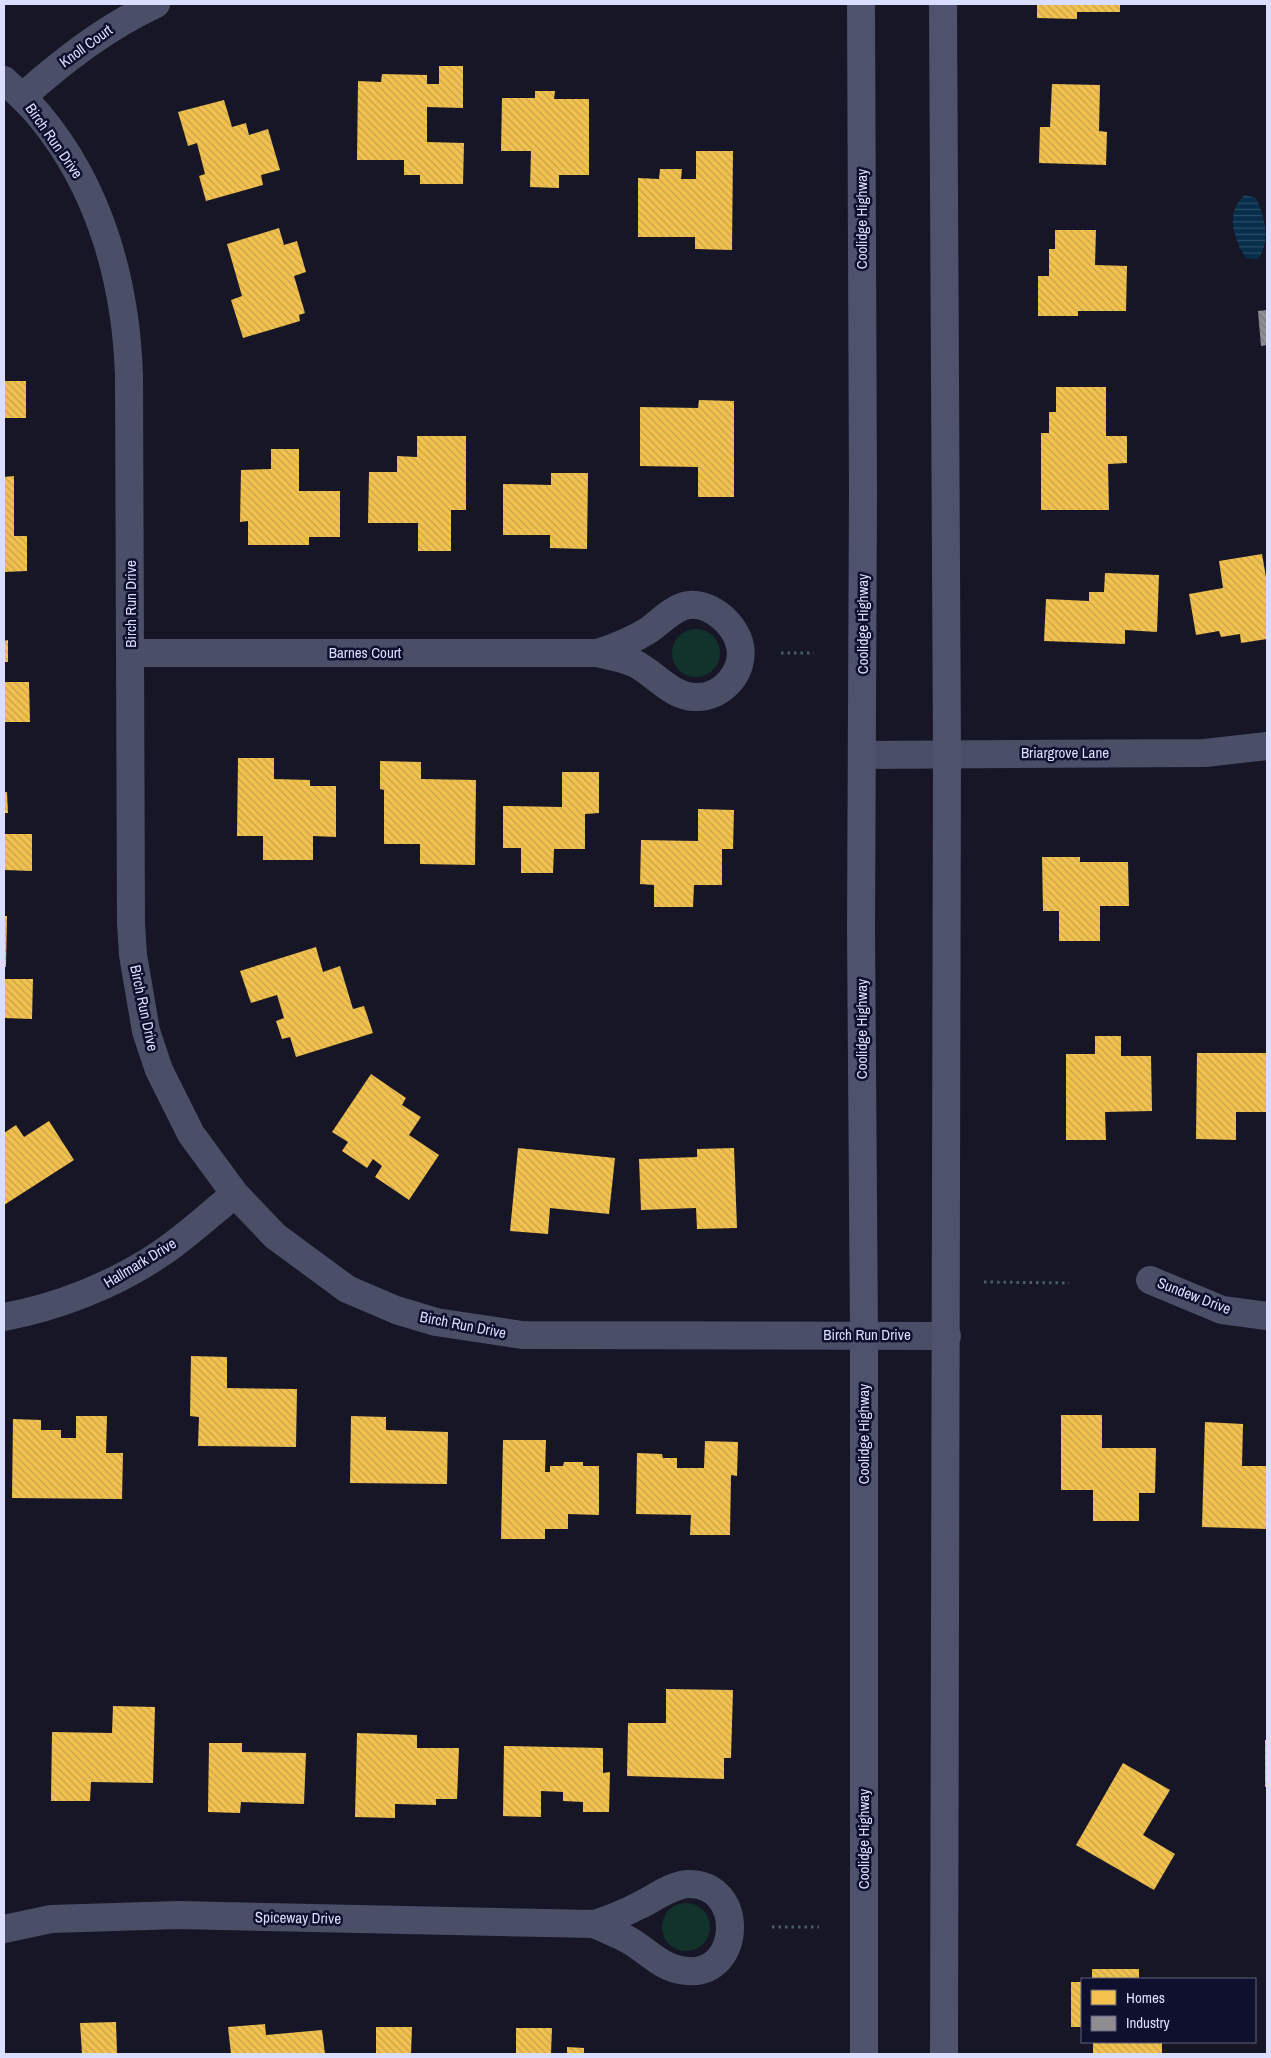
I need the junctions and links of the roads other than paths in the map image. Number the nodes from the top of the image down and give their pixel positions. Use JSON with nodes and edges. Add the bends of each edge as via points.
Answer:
{"nodes":[{"id":1,"x":156,"y":4,"type":"edge"},
{"id":2,"x":861,"y":4,"type":"edge"},
{"id":3,"x":943,"y":4,"type":"edge"},
{"id":4,"x":13,"y":88,"type":"edge"},
{"id":5,"x":132,"y":653,"type":"junction"},
{"id":6,"x":598,"y":653,"type":"junction"},
{"id":7,"x":1267,"y":746,"type":"edge"},
{"id":8,"x":947,"y":754,"type":"junction"},
{"id":9,"x":862,"y":755,"type":"junction"},
{"id":10,"x":235,"y":1194,"type":"junction"},
{"id":11,"x":1150,"y":1280,"type":"dead end"},
{"id":12,"x":1267,"y":1316,"type":"edge"},
{"id":13,"x":4,"y":1317,"type":"edge"},
{"id":14,"x":864,"y":1335,"type":"junction"},
{"id":15,"x":947,"y":1336,"type":"junction"},
{"id":16,"x":594,"y":1924,"type":"junction"},
{"id":17,"x":4,"y":1929,"type":"edge"},
{"id":18,"x":864,"y":2054,"type":"edge"},
{"id":19,"x":944,"y":2054,"type":"edge"}],
"edges":[{"from":1,"to":4,"type":"street","name":"Knoll Court","via":[[118,24],[51,72]]},
{"from":2,"to":9,"type":"main road","name":"Coolidge Highway"},
{"from":3,"to":8,"type":"main road"},
{"from":4,"to":5,"type":"street","name":"Birch Run Drive","via":[[39,115],[76,168],[96,208],[112,252],[122,296],[130,376]]},
{"from":5,"to":6,"type":"street","name":"Barnes Court"},
{"from":5,"to":10,"type":"street","name":"Birch Run Drive","via":[[131,923],[146,1031],[175,1105],[191,1134]]},
{"from":6,"to":6,"type":"street","name":"Barnes Court","via":[[635,664],[680,695],[698,697],[714,694],[726,686],[736,674],[740,662],[740,647],[726,620],[696,605],[683,606],[635,639]]},
{"from":7,"to":8,"type":"street","name":"Briargrove Lane","via":[[1205,753]]},
{"from":8,"to":9,"type":"street","name":"Briargrove Lane"},
{"from":8,"to":15,"type":"main road"},
{"from":9,"to":14,"type":"main road","name":"Coolidge Highway"},
{"from":10,"to":13,"type":"street","name":"Hallmark Drive","via":[[160,1254],[116,1280],[73,1298]]},
{"from":10,"to":14,"type":"street","name":"Birch Run Drive","via":[[275,1236],[347,1289],[396,1310],[436,1322],[522,1335]]},
{"from":11,"to":12,"type":"street","name":"Sundew Drive","via":[[1222,1310]]},
{"from":14,"to":15,"type":"street","name":"Birch Run Drive"},
{"from":14,"to":18,"type":"main road","name":"Coolidge Highway"},
{"from":15,"to":19,"type":"main road"},
{"from":16,"to":16,"type":"street","name":"Spiceway Drive","via":[[632,1942],[660,1963],[690,1972],[705,1969],[717,1961],[730,1939],[732,1925],[728,1908],[712,1891],[688,1884]]},
{"from":16,"to":17,"type":"street","name":"Spiceway Drive","via":[[160,1916],[51,1919]]}]}
